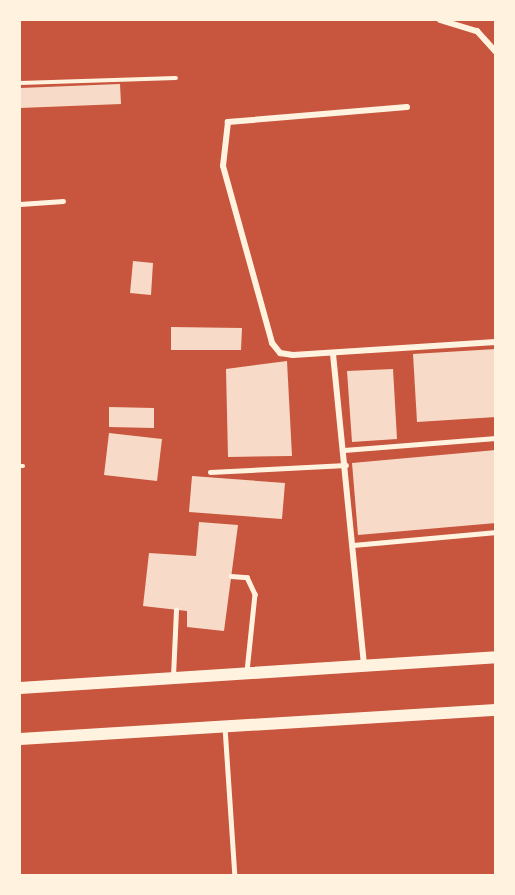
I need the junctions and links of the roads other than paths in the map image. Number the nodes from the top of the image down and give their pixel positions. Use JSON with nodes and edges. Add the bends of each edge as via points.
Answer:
{"nodes":[{"id":1,"x":440,"y":20,"type":"edge"},
{"id":2,"x":495,"y":52,"type":"edge"},
{"id":3,"x":407,"y":107,"type":"dead end"},
{"id":4,"x":63,"y":201,"type":"dead end"},
{"id":5,"x":20,"y":204,"type":"edge"},
{"id":6,"x":495,"y":342,"type":"edge"},
{"id":7,"x":333,"y":354,"type":"junction"},
{"id":8,"x":495,"y":438,"type":"edge"},
{"id":9,"x":344,"y":450,"type":"junction"},
{"id":10,"x":345,"y":465,"type":"junction"},
{"id":11,"x":210,"y":472,"type":"dead end"},
{"id":12,"x":495,"y":532,"type":"edge"},
{"id":13,"x":353,"y":545,"type":"junction"},
{"id":14,"x":231,"y":576,"type":"dead end"},
{"id":15,"x":176,"y":610,"type":"dead end"},
{"id":16,"x":495,"y":657,"type":"edge"},
{"id":17,"x":364,"y":665,"type":"junction"},
{"id":18,"x":247,"y":672,"type":"junction"},
{"id":19,"x":173,"y":678,"type":"junction"},
{"id":20,"x":20,"y":688,"type":"edge"},
{"id":21,"x":495,"y":710,"type":"edge"},
{"id":22,"x":225,"y":727,"type":"junction"},
{"id":23,"x":20,"y":739,"type":"edge"},
{"id":24,"x":235,"y":876,"type":"edge"}],
"edges":[{"from":1,"to":2,"type":"street","via":[[477,31]]},
{"from":3,"to":7,"type":"street","via":[[228,122],[224,166],[272,343],[280,353]]},
{"from":4,"to":5,"type":"lane"},
{"from":6,"to":7,"type":"street","via":[[419,343]]},
{"from":7,"to":9,"type":"street"},
{"from":8,"to":9,"type":"lane"},
{"from":9,"to":10,"type":"street"},
{"from":10,"to":11,"type":"lane"},
{"from":10,"to":13,"type":"street"},
{"from":12,"to":13,"type":"lane"},
{"from":13,"to":17,"type":"street"},
{"from":14,"to":18,"type":"lane","via":[[247,577],[255,594]]},
{"from":15,"to":19,"type":"lane"},
{"from":16,"to":17,"type":"main road"},
{"from":17,"to":18,"type":"main road"},
{"from":18,"to":19,"type":"main road"},
{"from":19,"to":20,"type":"main road"},
{"from":21,"to":22,"type":"main road"},
{"from":22,"to":23,"type":"main road"},
{"from":22,"to":24,"type":"lane"}]}
